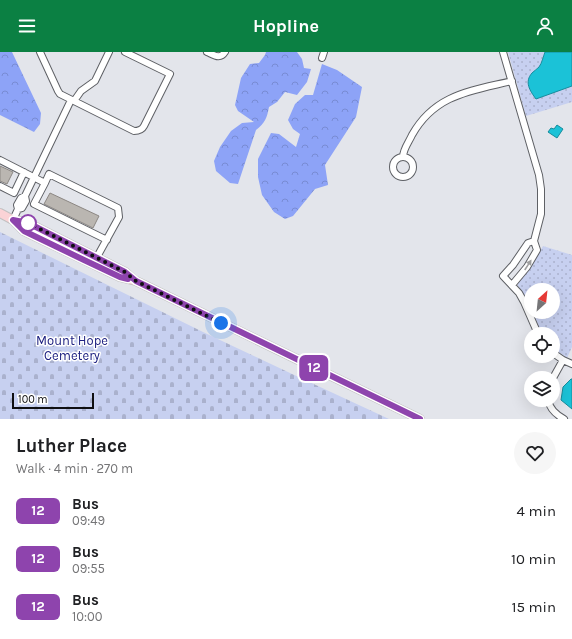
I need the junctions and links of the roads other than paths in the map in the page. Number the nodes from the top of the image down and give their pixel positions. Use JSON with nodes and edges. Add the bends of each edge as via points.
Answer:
{"nodes":[{"id":1,"x":40,"y":52,"type":"edge"},
{"id":2,"x":109,"y":52,"type":"edge"},
{"id":3,"x":125,"y":52,"type":"edge"},
{"id":4,"x":207,"y":52,"type":"edge"},
{"id":5,"x":504,"y":52,"type":"edge"},
{"id":6,"x":223,"y":54,"type":"edge"},
{"id":7,"x":512,"y":81,"type":"junction"},
{"id":8,"x":72,"y":100,"type":"junction"},
{"id":9,"x":403,"y":157,"type":"dead end"},
{"id":10,"x":0,"y":160,"type":"edge"},
{"id":11,"x":24,"y":172,"type":"junction"},
{"id":12,"x":34,"y":177,"type":"junction"},
{"id":13,"x":45,"y":183,"type":"junction"},
{"id":14,"x":0,"y":186,"type":"edge"},
{"id":15,"x":0,"y":214,"type":"edge"},
{"id":16,"x":13,"y":220,"type":"junction"},
{"id":17,"x":107,"y":240,"type":"junction"},
{"id":18,"x":534,"y":241,"type":"junction"},
{"id":19,"x":97,"y":257,"type":"junction"},
{"id":20,"x":136,"y":281,"type":"junction"},
{"id":21,"x":512,"y":285,"type":"junction"},
{"id":22,"x":535,"y":327,"type":"edge"},
{"id":23,"x":560,"y":358,"type":"edge"},
{"id":24,"x":563,"y":360,"type":"junction"},
{"id":25,"x":572,"y":364,"type":"edge"},
{"id":26,"x":557,"y":371,"type":"edge"},
{"id":27,"x":551,"y":407,"type":"edge"},
{"id":28,"x":420,"y":419,"type":"edge"},
{"id":29,"x":564,"y":419,"type":"edge"}],
"edges":[{"from":1,"to":8,"type":"street","via":[[58,91]]},
{"from":2,"to":8,"type":"street","via":[[94,81]]},
{"from":3,"to":8,"type":"street","via":[[170,74],[140,130],[134,131]]},
{"from":4,"to":6,"type":"street","via":[[216,56]]},
{"from":5,"to":7,"type":"street"},
{"from":7,"to":9,"type":"street","via":[[451,97],[432,109],[420,122]]},
{"from":7,"to":18,"type":"street","via":[[541,189],[542,214]]},
{"from":8,"to":12,"type":"street"},
{"from":10,"to":11,"type":"street"},
{"from":11,"to":12,"type":"street"},
{"from":11,"to":14,"type":"street","via":[[14,193]]},
{"from":12,"to":13,"type":"street"},
{"from":12,"to":16,"type":"street","via":[[25,196],[26,201],[22,208],[18,209]]},
{"from":13,"to":17,"type":"street","via":[[34,204]]},
{"from":13,"to":17,"type":"street","via":[[50,174],[118,208],[119,217]]},
{"from":15,"to":16,"type":"main road"},
{"from":16,"to":19,"type":"main road","via":[[28,223]]},
{"from":16,"to":20,"type":"main road","via":[[24,231],[120,277]]},
{"from":17,"to":19,"type":"street"},
{"from":21,"to":18,"type":"street","one_way":true,"via":[[533,257],[536,250]]},
{"from":18,"to":21,"type":"street","via":[[528,243],[503,276]]},
{"from":19,"to":20,"type":"main road"},
{"from":20,"to":28,"type":"main road"},
{"from":21,"to":22,"type":"street","via":[[524,302]]},
{"from":23,"to":24,"type":"street"},
{"from":24,"to":25,"type":"street"},
{"from":24,"to":26,"type":"street"},
{"from":27,"to":29,"type":"street"}]}
